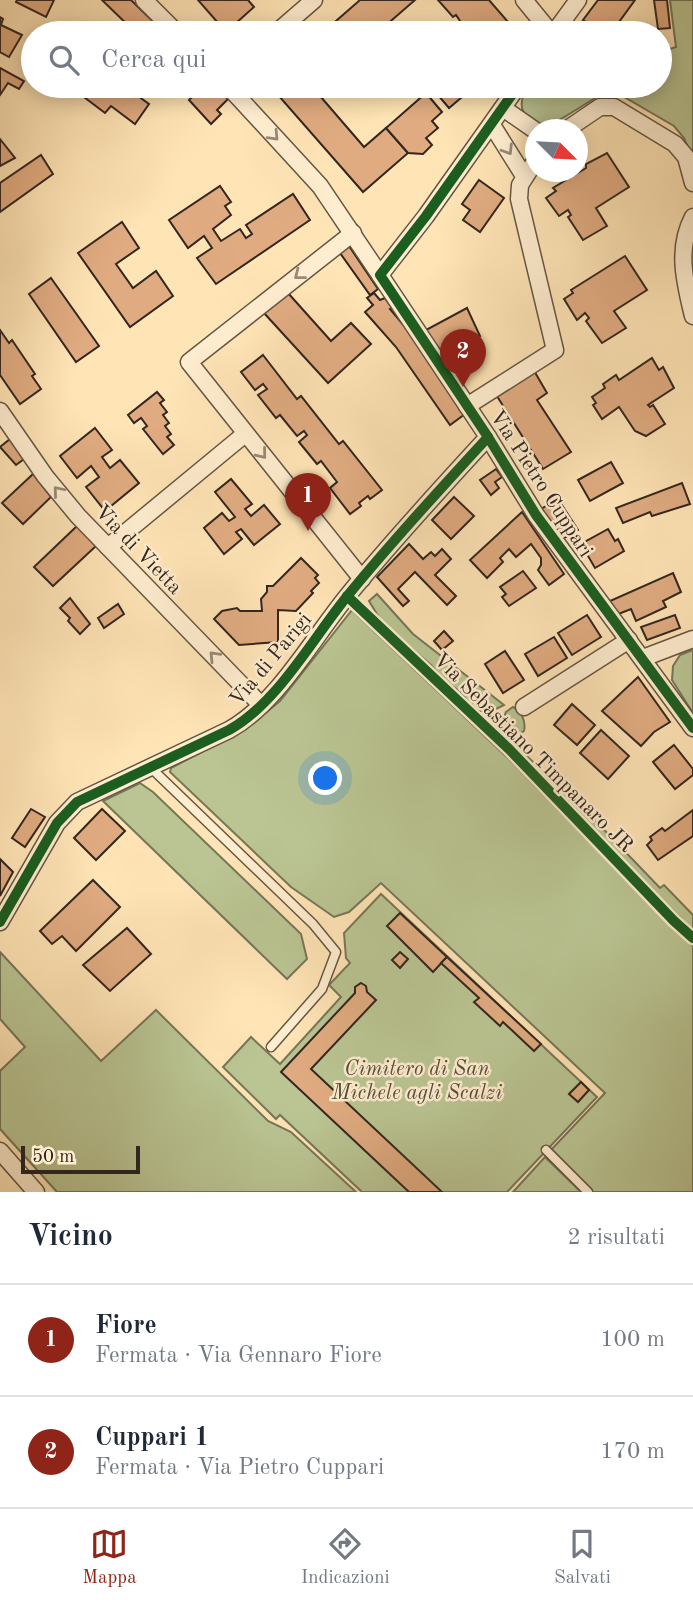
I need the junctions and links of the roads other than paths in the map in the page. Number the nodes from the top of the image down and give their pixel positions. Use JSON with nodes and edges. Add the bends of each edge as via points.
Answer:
{"nodes":[{"id":1,"x":144,"y":0,"type":"edge"},
{"id":2,"x":314,"y":0,"type":"edge"},
{"id":3,"x":524,"y":0,"type":"edge"},
{"id":4,"x":578,"y":0,"type":"edge"},
{"id":5,"x":165,"y":21,"type":"edge"},
{"id":6,"x":289,"y":21,"type":"edge"},
{"id":7,"x":542,"y":21,"type":"edge"},
{"id":8,"x":562,"y":21,"type":"edge"},
{"id":9,"x":239,"y":98,"type":"edge"},
{"id":10,"x":510,"y":98,"type":"edge"},
{"id":11,"x":503,"y":108,"type":"junction"},
{"id":12,"x":582,"y":119,"type":"edge"},
{"id":13,"x":525,"y":123,"type":"edge"},
{"id":14,"x":492,"y":125,"type":"junction"},
{"id":15,"x":524,"y":176,"type":"joint"},
{"id":16,"x":693,"y":183,"type":"edge"},
{"id":17,"x":693,"y":218,"type":"edge"},
{"id":18,"x":353,"y":233,"type":"junction"},
{"id":19,"x":380,"y":275,"type":"junction"},
{"id":20,"x":693,"y":316,"type":"edge"},
{"id":21,"x":467,"y":406,"type":"junction"},
{"id":22,"x":0,"y":411,"type":"edge"},
{"id":23,"x":245,"y":434,"type":"junction"},
{"id":24,"x":488,"y":437,"type":"junction"},
{"id":25,"x":108,"y":547,"type":"junction"},
{"id":26,"x":362,"y":579,"type":"junction"},
{"id":27,"x":693,"y":639,"type":"edge"},
{"id":28,"x":629,"y":640,"type":"junction"},
{"id":29,"x":643,"y":658,"type":"junction"},
{"id":30,"x":261,"y":705,"type":"junction"},
{"id":31,"x":524,"y":707,"type":"dead end"},
{"id":32,"x":693,"y":728,"type":"edge"},
{"id":33,"x":150,"y":767,"type":"junction"},
{"id":34,"x":0,"y":922,"type":"edge"},
{"id":35,"x":271,"y":1047,"type":"dead end"},
{"id":36,"x":546,"y":1150,"type":"dead end"},
{"id":37,"x":0,"y":1151,"type":"edge"},
{"id":38,"x":36,"y":1192,"type":"edge"},
{"id":39,"x":588,"y":1192,"type":"edge"}],
"edges":[{"from":1,"to":5,"type":"street"},
{"from":2,"to":6,"type":"street"},
{"from":3,"to":7,"type":"street"},
{"from":4,"to":8,"type":"street"},
{"from":9,"to":18,"type":"street","name":"Via Pietro Cuppari","one_way":true,"via":[[320,186]]},
{"from":10,"to":11,"type":"street"},
{"from":11,"to":13,"type":"street"},
{"from":11,"to":14,"type":"street"},
{"from":12,"to":16,"type":"street","via":[[600,107],[614,107],[675,144],[686,157]]},
{"from":14,"to":15,"type":"street","one_way":true},
{"from":14,"to":19,"type":"street"},
{"from":15,"to":21,"type":"street","via":[[519,199],[555,350]]},
{"from":17,"to":20,"type":"street","via":[[682,257]]},
{"from":18,"to":19,"type":"street","name":"Via Pietro Cuppari"},
{"from":18,"to":23,"type":"street","one_way":true,"via":[[189,362]]},
{"from":19,"to":21,"type":"street","name":"Via Pietro Cuppari"},
{"from":21,"to":24,"type":"street","name":"Via Pietro Cuppari"},
{"from":25,"to":22,"type":"street","name":"Via di Vietta","one_way":true,"via":[[44,476]]},
{"from":23,"to":25,"type":"street"},
{"from":23,"to":26,"type":"street","one_way":true},
{"from":24,"to":26,"type":"street","name":"Via di Parigi"},
{"from":24,"to":28,"type":"street","name":"Via Pietro Cuppari","via":[[543,526]]},
{"from":30,"to":25,"type":"street","name":"Via di Vietta","one_way":true},
{"from":26,"to":30,"type":"street","name":"Via di Parigi"},
{"from":27,"to":29,"type":"street"},
{"from":28,"to":29,"type":"street","name":"Via Pietro Cuppari"},
{"from":28,"to":31,"type":"street"},
{"from":29,"to":32,"type":"street","name":"Via Pietro Cuppari"},
{"from":30,"to":33,"type":"street","name":"Via di Parigi","via":[[237,726]]},
{"from":33,"to":34,"type":"street","name":"Via di Parigi","via":[[77,802],[61,817]]},
{"from":33,"to":35,"type":"lane","via":[[336,952],[322,989]]},
{"from":36,"to":39,"type":"lane"},
{"from":37,"to":38,"type":"street"}]}
